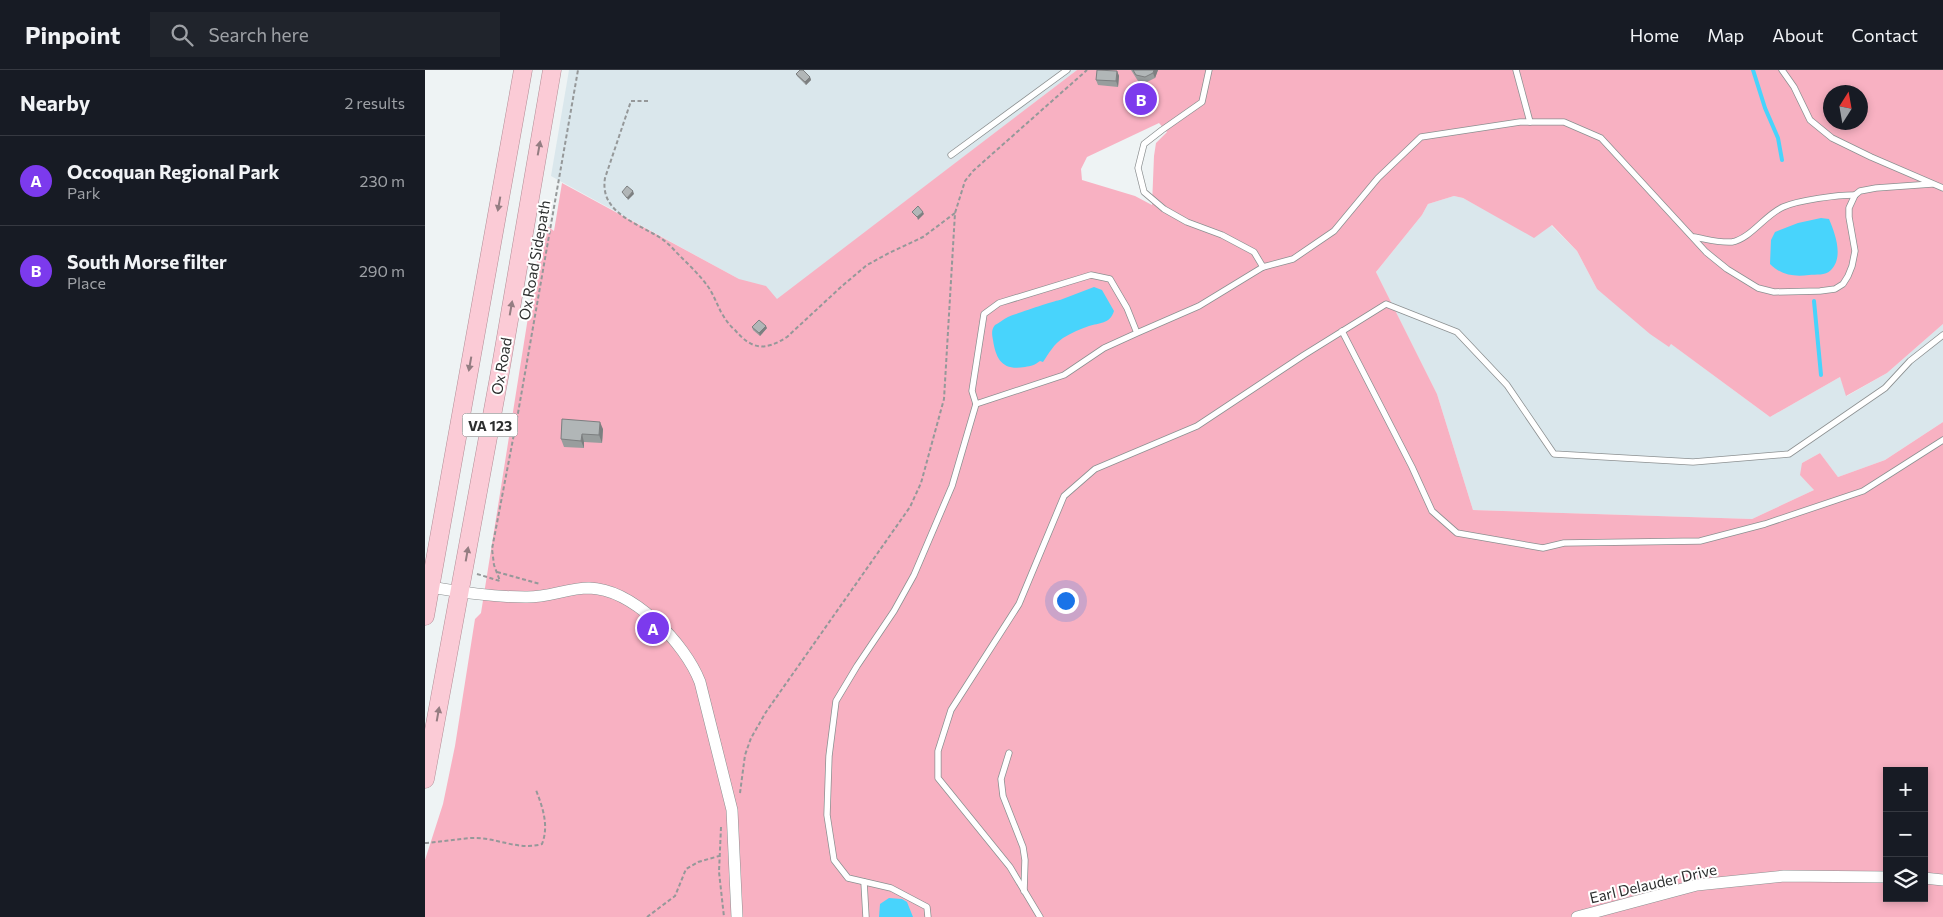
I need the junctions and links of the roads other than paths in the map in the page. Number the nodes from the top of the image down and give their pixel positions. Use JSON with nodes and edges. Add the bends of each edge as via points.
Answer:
{"nodes":[{"id":1,"x":523,"y":70,"type":"edge"},
{"id":2,"x":552,"y":70,"type":"edge"},
{"id":3,"x":1067,"y":70,"type":"edge"},
{"id":4,"x":1209,"y":70,"type":"edge"},
{"id":5,"x":1516,"y":70,"type":"edge"},
{"id":6,"x":1782,"y":70,"type":"edge"},
{"id":7,"x":1530,"y":122,"type":"junction"},
{"id":8,"x":951,"y":155,"type":"dead end"},
{"id":9,"x":1932,"y":184,"type":"junction"},
{"id":10,"x":1943,"y":188,"type":"edge"},
{"id":11,"x":1855,"y":195,"type":"junction"},
{"id":12,"x":1693,"y":237,"type":"junction"},
{"id":13,"x":1263,"y":267,"type":"junction"},
{"id":14,"x":1342,"y":331,"type":"junction"},
{"id":15,"x":1137,"y":333,"type":"junction"},
{"id":16,"x":1943,"y":335,"type":"edge"},
{"id":17,"x":976,"y":404,"type":"junction"},
{"id":18,"x":1943,"y":440,"type":"edge"},
{"id":19,"x":428,"y":587,"type":"edge"},
{"id":20,"x":460,"y":592,"type":"junction"},
{"id":21,"x":425,"y":616,"type":"edge"},
{"id":22,"x":1009,"y":753,"type":"dead end"},
{"id":23,"x":425,"y":779,"type":"edge"},
{"id":24,"x":1883,"y":877,"type":"edge"},
{"id":25,"x":1928,"y":878,"type":"edge"},
{"id":26,"x":1943,"y":880,"type":"edge"},
{"id":27,"x":865,"y":882,"type":"junction"},
{"id":28,"x":1024,"y":892,"type":"junction"},
{"id":29,"x":737,"y":917,"type":"edge"},
{"id":30,"x":866,"y":917,"type":"edge"},
{"id":31,"x":928,"y":917,"type":"edge"},
{"id":32,"x":1040,"y":917,"type":"edge"},
{"id":33,"x":1577,"y":917,"type":"edge"}],
"edges":[{"from":1,"to":19,"type":"highway","name":"Ox Road","number":"VA 123","one_way":true},
{"from":20,"to":2,"type":"highway","name":"Ox Road","number":"VA 123","one_way":true},
{"from":3,"to":8,"type":"lane"},
{"from":4,"to":13,"type":"lane","via":[[1202,102],[1144,144],[1138,168],[1144,192],[1187,222],[1254,252]]},
{"from":5,"to":7,"type":"lane"},
{"from":6,"to":9,"type":"lane","via":[[1794,86],[1810,120],[1832,138]]},
{"from":7,"to":12,"type":"lane","via":[[1564,122],[1601,138]]},
{"from":7,"to":13,"type":"lane","via":[[1421,137],[1378,178],[1334,231],[1293,259]]},
{"from":9,"to":10,"type":"lane"},
{"from":9,"to":11,"type":"lane","via":[[1876,188]]},
{"from":11,"to":12,"type":"lane","via":[[1839,195],[1785,207],[1734,242]]},
{"from":11,"to":12,"type":"lane","via":[[1849,208],[1855,251],[1852,266],[1843,284],[1835,289],[1788,293],[1758,288],[1727,269]]},
{"from":13,"to":15,"type":"lane","via":[[1199,306]]},
{"from":14,"to":16,"type":"lane","via":[[1386,304],[1457,332],[1507,386],[1554,454],[1693,462],[1789,454],[1885,388],[1910,361]]},
{"from":14,"to":18,"type":"lane","via":[[1432,511],[1457,533],[1543,548],[1564,542],[1700,541],[1765,524],[1863,491]]},
{"from":14,"to":28,"type":"lane","via":[[1197,426],[1095,469],[1064,496],[1019,604],[951,710],[938,751],[938,778],[1010,867]]},
{"from":15,"to":17,"type":"lane","via":[[1104,348],[1064,375]]},
{"from":15,"to":17,"type":"lane","via":[[1110,278],[1091,275],[999,302],[983,314],[972,391]]},
{"from":17,"to":27,"type":"lane","via":[[952,486],[914,575],[836,701],[829,756],[827,815],[834,860],[848,878]]},
{"from":19,"to":20,"type":"street"},
{"from":19,"to":21,"type":"highway","name":"Ox Road","number":"VA 123"},
{"from":23,"to":20,"type":"highway","name":"Ox Road","number":"VA 123","one_way":true},
{"from":20,"to":29,"type":"street","via":[[524,597],[587,588],[616,593],[645,612],[684,651],[697,672],[732,810]]},
{"from":22,"to":28,"type":"lane","via":[[1001,779],[1006,808],[1023,847]]},
{"from":24,"to":33,"type":"street","name":"Earl Delauder Drive","via":[[1784,876],[1705,884]]},
{"from":25,"to":26,"type":"street"},
{"from":27,"to":30,"type":"lane"},
{"from":27,"to":31,"type":"lane","via":[[891,888],[927,907]]},
{"from":28,"to":32,"type":"lane"}]}
